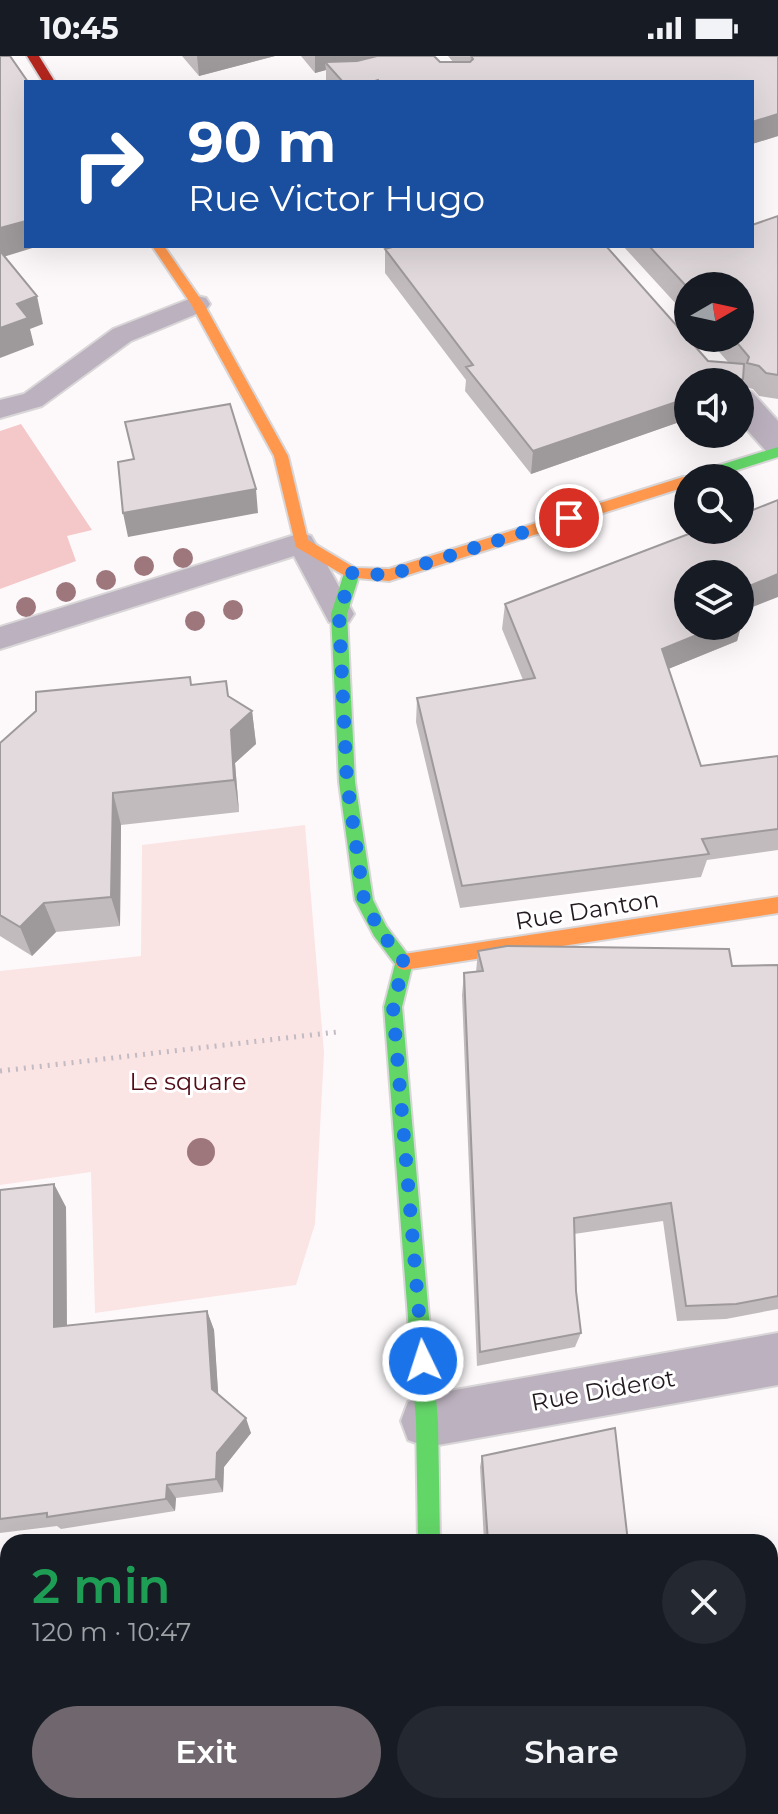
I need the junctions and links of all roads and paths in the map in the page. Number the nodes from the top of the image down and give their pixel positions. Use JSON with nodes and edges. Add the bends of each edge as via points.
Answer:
{"nodes":[{"id":1,"x":33,"y":56,"type":"edge"},
{"id":2,"x":48,"y":80,"type":"edge"},
{"id":3,"x":159,"y":248,"type":"edge"},
{"id":4,"x":197,"y":304,"type":"junction"},
{"id":5,"x":0,"y":409,"type":"edge"},
{"id":6,"x":754,"y":416,"type":"edge"},
{"id":7,"x":778,"y":443,"type":"edge"},
{"id":8,"x":778,"y":452,"type":"edge"},
{"id":9,"x":740,"y":464,"type":"edge"},
{"id":10,"x":674,"y":485,"type":"edge"},
{"id":11,"x":301,"y":543,"type":"junction"},
{"id":12,"x":352,"y":573,"type":"junction"},
{"id":13,"x":339,"y":614,"type":"junction"},
{"id":14,"x":0,"y":638,"type":"edge"},
{"id":15,"x":778,"y":905,"type":"edge"},
{"id":16,"x":404,"y":962,"type":"junction"},
{"id":17,"x":395,"y":1025,"type":"junction"},
{"id":18,"x":0,"y":1071,"type":"edge"},
{"id":19,"x":778,"y":1359,"type":"edge"},
{"id":20,"x":427,"y":1421,"type":"junction"},
{"id":21,"x":429,"y":1534,"type":"edge"}],
"edges":[{"from":1,"to":2,"type":"street"},
{"from":3,"to":4,"type":"street"},
{"from":4,"to":5,"type":"lane","via":[[122,335],[33,400]]},
{"from":4,"to":11,"type":"street","via":[[281,456]]},
{"from":6,"to":7,"type":"street"},
{"from":8,"to":9,"type":"street"},
{"from":10,"to":12,"type":"street","via":[[389,575]]},
{"from":11,"to":12,"type":"street"},
{"from":11,"to":13,"type":"lane"},
{"from":11,"to":14,"type":"lane"},
{"from":12,"to":13,"type":"street"},
{"from":13,"to":16,"type":"street","via":[[347,782],[364,900]]},
{"from":15,"to":16,"type":"street","name":"Rue Danton"},
{"from":16,"to":17,"type":"street","via":[[393,1007]]},
{"from":17,"to":18,"type":"path"},
{"from":17,"to":20,"type":"street"},
{"from":19,"to":20,"type":"street","name":"Rue Diderot"},
{"from":20,"to":21,"type":"street"}]}
